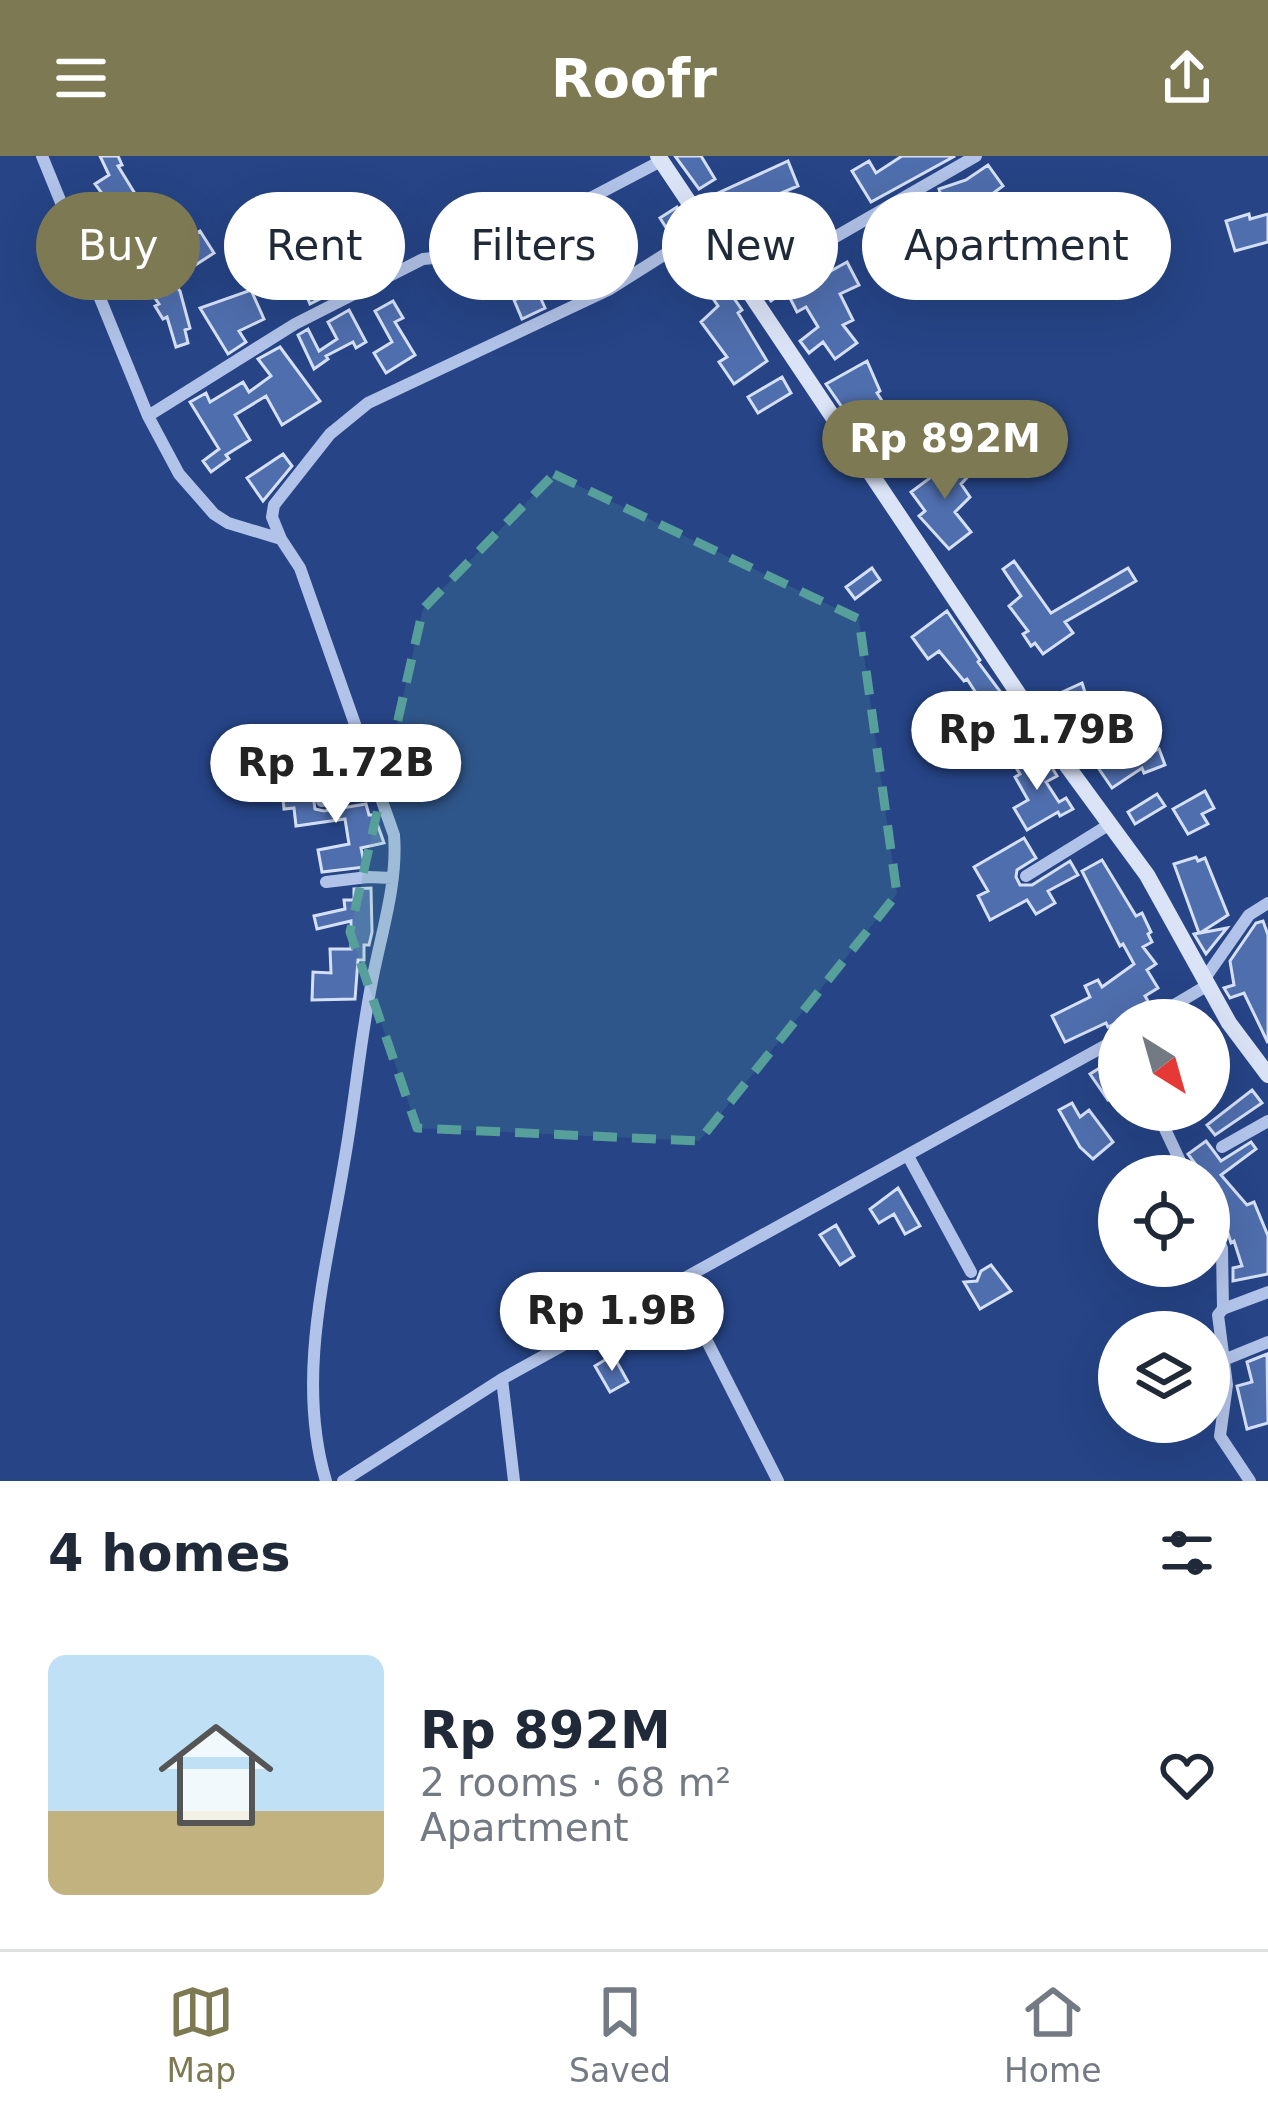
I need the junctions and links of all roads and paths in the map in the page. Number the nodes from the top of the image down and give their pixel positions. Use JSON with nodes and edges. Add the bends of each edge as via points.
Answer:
{"nodes":[{"id":1,"x":42,"y":156,"type":"edge"},
{"id":2,"x":976,"y":156,"type":"edge"},
{"id":3,"x":660,"y":158,"type":"edge"},
{"id":4,"x":682,"y":192,"type":"edge"},
{"id":5,"x":838,"y":235,"type":"edge"},
{"id":6,"x":662,"y":256,"type":"edge"},
{"id":7,"x":752,"y":300,"type":"edge"},
{"id":8,"x":148,"y":416,"type":"junction"},
{"id":9,"x":281,"y":539,"type":"junction"},
{"id":10,"x":380,"y":790,"type":"junction"},
{"id":11,"x":322,"y":801,"type":"dead end"},
{"id":12,"x":1110,"y":824,"type":"junction"},
{"id":13,"x":1026,"y":876,"type":"dead end"},
{"id":14,"x":392,"y":878,"type":"junction"},
{"id":15,"x":326,"y":882,"type":"dead end"},
{"id":16,"x":1268,"y":903,"type":"edge"},
{"id":17,"x":1206,"y":981,"type":"junction"},
{"id":18,"x":1180,"y":999,"type":"edge"},
{"id":19,"x":1098,"y":1052,"type":"edge"},
{"id":20,"x":1268,"y":1075,"type":"edge"},
{"id":21,"x":1268,"y":1121,"type":"edge"},
{"id":22,"x":1222,"y":1147,"type":"dead end"},
{"id":23,"x":908,"y":1156,"type":"junction"},
{"id":24,"x":970,"y":1272,"type":"dead end"},
{"id":25,"x":677,"y":1284,"type":"junction"},
{"id":26,"x":1222,"y":1287,"type":"edge"},
{"id":27,"x":1268,"y":1292,"type":"edge"},
{"id":28,"x":1222,"y":1309,"type":"joint"},
{"id":29,"x":1268,"y":1342,"type":"edge"},
{"id":30,"x":1230,"y":1357,"type":"edge"},
{"id":31,"x":502,"y":1379,"type":"junction"},
{"id":32,"x":1225,"y":1443,"type":"edge"},
{"id":33,"x":326,"y":1481,"type":"edge"},
{"id":34,"x":343,"y":1481,"type":"edge"},
{"id":35,"x":514,"y":1481,"type":"edge"},
{"id":36,"x":778,"y":1481,"type":"edge"},
{"id":37,"x":1250,"y":1481,"type":"edge"}],
"edges":[{"from":1,"to":8,"type":"street"},
{"from":2,"to":5,"type":"street"},
{"from":3,"to":4,"type":"street"},
{"from":3,"to":8,"type":"street","via":[[455,269],[430,257],[338,300]]},
{"from":6,"to":9,"type":"street","via":[[610,289],[395,387],[348,418],[274,505]]},
{"from":7,"to":12,"type":"street"},
{"from":8,"to":9,"type":"street","via":[[179,474],[214,514]]},
{"from":9,"to":10,"type":"street","via":[[314,603]]},
{"from":10,"to":11,"type":"street"},
{"from":10,"to":14,"type":"street","via":[[394,836]]},
{"from":12,"to":13,"type":"street"},
{"from":12,"to":17,"type":"street"},
{"from":14,"to":15,"type":"street"},
{"from":14,"to":33,"type":"street","via":[[322,1282],[312,1407]]},
{"from":16,"to":17,"type":"street","via":[[1249,915]]},
{"from":17,"to":18,"type":"street"},
{"from":17,"to":20,"type":"street"},
{"from":19,"to":23,"type":"street"},
{"from":21,"to":22,"type":"street"},
{"from":23,"to":24,"type":"street"},
{"from":23,"to":25,"type":"street"},
{"from":25,"to":31,"type":"street"},
{"from":25,"to":36,"type":"street"},
{"from":26,"to":28,"type":"street"},
{"from":27,"to":28,"type":"street"},
{"from":29,"to":30,"type":"street"},
{"from":31,"to":34,"type":"street"},
{"from":31,"to":35,"type":"street"},
{"from":32,"to":37,"type":"street"}]}
